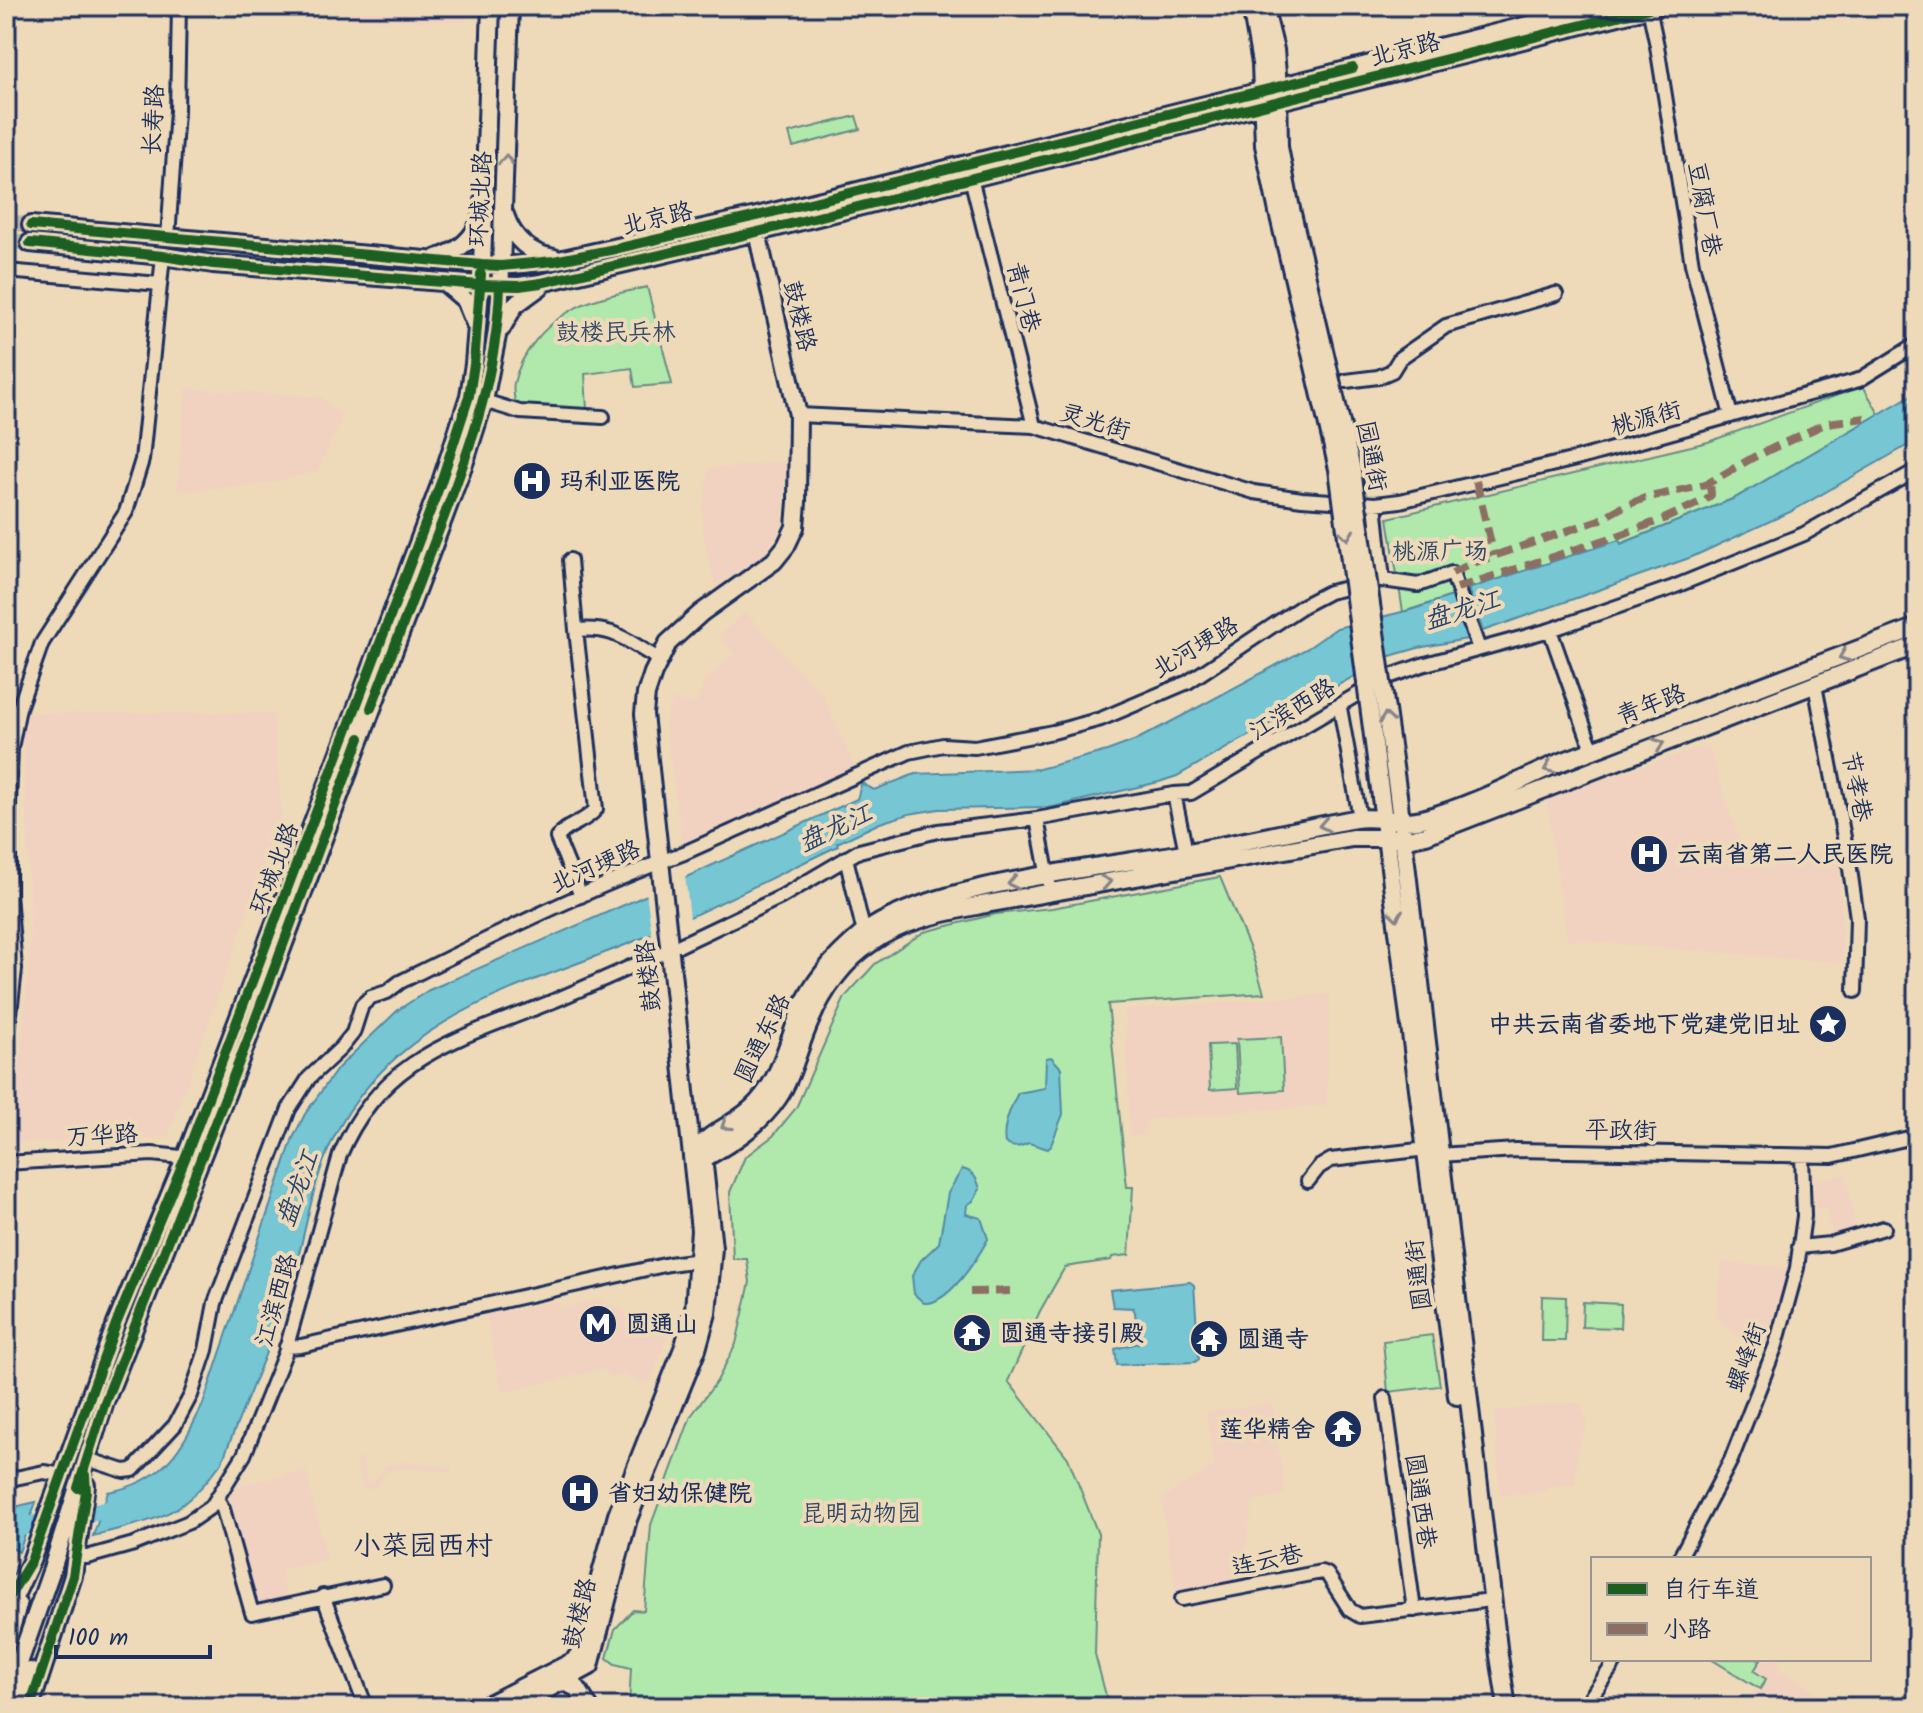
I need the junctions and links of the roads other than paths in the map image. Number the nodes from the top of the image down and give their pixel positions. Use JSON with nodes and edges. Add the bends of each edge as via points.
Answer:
{"nodes":[{"id":1,"x":179,"y":6,"type":"edge"},
{"id":2,"x":491,"y":6,"type":"edge"},
{"id":3,"x":510,"y":6,"type":"edge"},
{"id":4,"x":1251,"y":6,"type":"edge"},
{"id":5,"x":1264,"y":6,"type":"edge"},
{"id":6,"x":1605,"y":6,"type":"edge"},
{"id":7,"x":1653,"y":7,"type":"edge"},
{"id":8,"x":1270,"y":96,"type":"junction"},
{"id":9,"x":971,"y":178,"type":"junction"},
{"id":10,"x":504,"y":205,"type":"junction"},
{"id":11,"x":483,"y":210,"type":"junction"},
{"id":12,"x":31,"y":225,"type":"tunnel mouth"},
{"id":13,"x":760,"y":231,"type":"junction"},
{"id":14,"x":168,"y":237,"type":"junction"},
{"id":15,"x":30,"y":243,"type":"tunnel mouth"},
{"id":16,"x":163,"y":256,"type":"junction"},
{"id":17,"x":568,"y":258,"type":"junction"},
{"id":18,"x":431,"y":259,"type":"junction"},
{"id":19,"x":482,"y":265,"type":"junction"},
{"id":20,"x":501,"y":266,"type":"junction"},
{"id":21,"x":6,"y":271,"type":"edge"},
{"id":22,"x":560,"y":279,"type":"junction"},
{"id":23,"x":436,"y":280,"type":"junction"},
{"id":24,"x":160,"y":284,"type":"junction"},
{"id":25,"x":480,"y":285,"type":"junction"},
{"id":26,"x":500,"y":286,"type":"junction"},
{"id":27,"x":1556,"y":294,"type":"dead end"},
{"id":28,"x":477,"y":331,"type":"junction"},
{"id":29,"x":1917,"y":344,"type":"edge"},
{"id":30,"x":496,"y":346,"type":"junction"},
{"id":31,"x":1346,"y":381,"type":"dead end"},
{"id":32,"x":484,"y":401,"type":"junction"},
{"id":33,"x":802,"y":414,"type":"junction"},
{"id":34,"x":1731,"y":416,"type":"junction"},
{"id":35,"x":603,"y":417,"type":"dead end"},
{"id":36,"x":1034,"y":426,"type":"junction"},
{"id":37,"x":1917,"y":470,"type":"edge"},
{"id":38,"x":1375,"y":504,"type":"junction"},
{"id":39,"x":570,"y":560,"type":"dead end"},
{"id":40,"x":1383,"y":580,"type":"junction"},
{"id":41,"x":1917,"y":627,"type":"edge"},
{"id":42,"x":576,"y":630,"type":"junction"},
{"id":43,"x":1550,"y":630,"type":"junction"},
{"id":44,"x":1477,"y":644,"type":"junction"},
{"id":45,"x":1917,"y":645,"type":"edge"},
{"id":46,"x":659,"y":659,"type":"junction"},
{"id":47,"x":1815,"y":685,"type":"junction"},
{"id":48,"x":1340,"y":708,"type":"junction"},
{"id":49,"x":1593,"y":752,"type":"junction"},
{"id":50,"x":1174,"y":794,"type":"junction"},
{"id":51,"x":1360,"y":818,"type":"junction"},
{"id":52,"x":1037,"y":819,"type":"junction"},
{"id":53,"x":1393,"y":830,"type":"junction"},
{"id":54,"x":1186,"y":852,"type":"junction"},
{"id":55,"x":846,"y":858,"type":"junction"},
{"id":56,"x":665,"y":867,"type":"junction"},
{"id":57,"x":1049,"y":884,"type":"junction"},
{"id":58,"x":581,"y":896,"type":"junction"},
{"id":59,"x":864,"y":933,"type":"junction"},
{"id":60,"x":674,"y":947,"type":"junction"},
{"id":61,"x":1855,"y":991,"type":"dead end"},
{"id":62,"x":6,"y":1048,"type":"edge"},
{"id":63,"x":1917,"y":1136,"type":"edge"},
{"id":64,"x":698,"y":1152,"type":"junction"},
{"id":65,"x":1433,"y":1152,"type":"junction"},
{"id":66,"x":1802,"y":1156,"type":"junction"},
{"id":67,"x":192,"y":1158,"type":"junction"},
{"id":68,"x":6,"y":1163,"type":"edge"},
{"id":69,"x":1308,"y":1181,"type":"dead end"},
{"id":70,"x":1884,"y":1228,"type":"dead end"},
{"id":71,"x":1799,"y":1247,"type":"junction"},
{"id":72,"x":700,"y":1260,"type":"junction"},
{"id":73,"x":286,"y":1347,"type":"junction"},
{"id":74,"x":1385,"y":1398,"type":"dead end"},
{"id":75,"x":86,"y":1463,"type":"junction"},
{"id":76,"x":63,"y":1475,"type":"junction"},
{"id":77,"x":6,"y":1480,"type":"edge"},
{"id":78,"x":82,"y":1490,"type":"junction"},
{"id":79,"x":217,"y":1498,"type":"junction"},
{"id":80,"x":66,"y":1527,"type":"junction"},
{"id":81,"x":76,"y":1550,"type":"junction"},
{"id":82,"x":1680,"y":1557,"type":"edge"},
{"id":83,"x":31,"y":1561,"type":"junction"},
{"id":84,"x":383,"y":1585,"type":"dead end"},
{"id":85,"x":323,"y":1596,"type":"junction"},
{"id":86,"x":1182,"y":1599,"type":"dead end"},
{"id":87,"x":1488,"y":1600,"type":"junction"},
{"id":88,"x":6,"y":1602,"type":"edge"},
{"id":89,"x":1414,"y":1610,"type":"junction"},
{"id":90,"x":6,"y":1615,"type":"edge"},
{"id":91,"x":6,"y":1645,"type":"edge"},
{"id":92,"x":1616,"y":1661,"type":"edge"},
{"id":93,"x":578,"y":1667,"type":"junction"},
{"id":94,"x":6,"y":1700,"type":"edge"},
{"id":95,"x":18,"y":1707,"type":"edge"},
{"id":96,"x":30,"y":1707,"type":"edge"},
{"id":97,"x":366,"y":1707,"type":"edge"},
{"id":98,"x":483,"y":1707,"type":"edge"},
{"id":99,"x":515,"y":1707,"type":"edge"},
{"id":100,"x":590,"y":1707,"type":"edge"},
{"id":101,"x":1496,"y":1707,"type":"edge"},
{"id":102,"x":1507,"y":1707,"type":"edge"},
{"id":103,"x":1584,"y":1707,"type":"edge"}],
"edges":[{"from":1,"to":14,"type":"street","name":"长寿路"},
{"from":2,"to":11,"type":"main road","name":"环城北路"},
{"from":10,"to":3,"type":"main road","name":"环城北路","one_way":true},
{"from":4,"to":8,"type":"main road"},
{"from":5,"to":8,"type":"main road","via":[[1275,50]]},
{"from":6,"to":8,"type":"main road","name":"北京路"},
{"from":7,"to":8,"type":"main road","name":"北京路"},
{"from":7,"to":34,"type":"street","name":"豆腐厂巷","via":[[1692,264]]},
{"from":8,"to":9,"type":"main road","name":"北京路"},
{"from":8,"to":17,"type":"main road","name":"北京路"},
{"from":8,"to":53,"type":"main road","name":"园通街","bridge":true,"via":[[1285,211],[1352,470]]},
{"from":9,"to":13,"type":"main road","name":"北京路"},
{"from":9,"to":36,"type":"street","name":"青门巷"},
{"from":10,"to":17,"type":"main road","via":[[509,226],[526,247]]},
{"from":10,"to":20,"type":"main road","name":"环城北路"},
{"from":11,"to":18,"type":"main road","via":[[463,246]]},
{"from":11,"to":19,"type":"main road","name":"环城北路"},
{"from":12,"to":14,"type":"main road","name":"北京路"},
{"from":13,"to":22,"type":"main road","name":"北京路"},
{"from":13,"to":33,"type":"main road","name":"鼓楼路"},
{"from":14,"to":18,"type":"main road","name":"北京路"},
{"from":15,"to":16,"type":"main road","name":"北京路"},
{"from":16,"to":23,"type":"main road","name":"北京路"},
{"from":16,"to":24,"type":"street"},
{"from":17,"to":20,"type":"main road","name":"北京路"},
{"from":18,"to":19,"type":"main road","name":"北京路"},
{"from":19,"to":20,"type":"main road","name":"北京路"},
{"from":19,"to":25,"type":"main road","name":"环城北路"},
{"from":20,"to":26,"type":"main road","name":"环城北路"},
{"from":21,"to":24,"type":"street"},
{"from":22,"to":26,"type":"main road","name":"北京路"},
{"from":22,"to":30,"type":"main road","via":[[515,305]]},
{"from":23,"to":25,"type":"main road","name":"北京路"},
{"from":23,"to":28,"type":"main road","via":[[465,300]]},
{"from":24,"to":62,"type":"street","via":[[136,485],[126,512],[42,643],[11,748],[9,894],[15,969]]},
{"from":25,"to":26,"type":"main road","name":"北京路"},
{"from":25,"to":28,"type":"main road","name":"环城北路"},
{"from":26,"to":30,"type":"main road","name":"环城北路"},
{"from":27,"to":31,"type":"street","via":[[1446,326],[1400,358],[1392,371]]},
{"from":28,"to":67,"type":"main road","name":"环城北路","via":[[469,396],[441,482]]},
{"from":29,"to":34,"type":"street","name":"桃源街","via":[[1859,380]]},
{"from":30,"to":32,"type":"main road","name":"环城北路"},
{"from":32,"to":35,"type":"street","via":[[520,412]]},
{"from":32,"to":67,"type":"main road","name":"环城北路","via":[[275,968]]},
{"from":33,"to":36,"type":"street","name":"灵光街"},
{"from":33,"to":46,"type":"main road","name":"鼓楼路","via":[[795,527],[786,546],[760,573],[682,629]]},
{"from":33,"to":56,"type":"main road","name":"鼓楼路","via":[[805,502],[793,550],[765,579],[687,635],[660,676],[653,733]]},
{"from":34,"to":38,"type":"street","name":"桃源街","via":[[1576,459]]},
{"from":36,"to":38,"type":"street","name":"灵光街","via":[[1254,492]]},
{"from":37,"to":43,"type":"street","name":"江滨西路","via":[[1804,534]]},
{"from":38,"to":40,"type":"street"},
{"from":39,"to":42,"type":"street"},
{"from":40,"to":44,"type":"street","name":"北河埂路","via":[[1418,585],[1452,573]]},
{"from":40,"to":56,"type":"street","name":"北河埂路","via":[[1329,592],[1188,682],[1101,719],[975,747],[943,745],[909,752]]},
{"from":41,"to":49,"type":"main road","name":"青年路","one_way":true},
{"from":42,"to":46,"type":"street","via":[[607,630]]},
{"from":42,"to":58,"type":"street","via":[[596,809],[565,827],[557,838]]},
{"from":43,"to":44,"type":"street","name":"江滨西路"},
{"from":43,"to":49,"type":"street"},
{"from":44,"to":48,"type":"street","name":"江滨西路","via":[[1398,673]]},
{"from":45,"to":47,"type":"main road","name":"青年路"},
{"from":46,"to":56,"type":"main road","name":"鼓楼路","via":[[644,714]]},
{"from":53,"to":47,"type":"main road","name":"青年路","one_way":true,"via":[[1426,835]]},
{"from":47,"to":61,"type":"street","name":"节孝巷","via":[[1857,918]]},
{"from":48,"to":50,"type":"street","name":"江滨西路","via":[[1191,793]]},
{"from":48,"to":51,"type":"street"},
{"from":49,"to":53,"type":"main road","name":"青年路","one_way":true},
{"from":50,"to":52,"type":"street","name":"江滨西路"},
{"from":50,"to":54,"type":"street"},
{"from":51,"to":53,"type":"main road","name":"圆通东路"},
{"from":51,"to":54,"type":"main road","name":"圆通东路","one_way":true},
{"from":52,"to":55,"type":"street","name":"江滨西路","via":[[938,831]]},
{"from":52,"to":57,"type":"street"},
{"from":57,"to":53,"type":"main road","name":"圆通东路","one_way":true},
{"from":53,"to":65,"type":"main road","name":"圆通街"},
{"from":54,"to":57,"type":"main road","name":"圆通东路"},
{"from":55,"to":59,"type":"street"},
{"from":55,"to":60,"type":"street","name":"江滨西路","via":[[781,897]]},
{"from":56,"to":58,"type":"street","name":"北河埂路"},
{"from":56,"to":60,"type":"main road","name":"鼓楼路"},
{"from":57,"to":59,"type":"main road","name":"圆通东路","one_way":true,"via":[[929,902]]},
{"from":57,"to":64,"type":"main road","name":"圆通东路","via":[[935,914],[871,943],[825,992],[779,1097],[761,1120],[726,1146]]},
{"from":58,"to":75,"type":"street","name":"北河埂路","via":[[362,1005],[353,1033],[309,1078],[289,1109],[215,1303],[191,1395],[175,1425],[133,1470]]},
{"from":59,"to":64,"type":"main road","name":"圆通东路","one_way":true,"via":[[817,983],[757,1104]]},
{"from":60,"to":64,"type":"main road","name":"鼓楼路"},
{"from":60,"to":73,"type":"street","name":"江滨西路","via":[[449,1042],[395,1075],[351,1128],[340,1155]]},
{"from":63,"to":66,"type":"street","name":"平政街","via":[[1844,1154]]},
{"from":64,"to":72,"type":"main road","name":"鼓楼路"},
{"from":64,"to":93,"type":"main road","name":"鼓楼路","via":[[713,1248],[707,1313]]},
{"from":65,"to":66,"type":"street","name":"平政街"},
{"from":65,"to":69,"type":"street","name":"平政街","via":[[1331,1160]]},
{"from":65,"to":87,"type":"main road","name":"圆通街"},
{"from":66,"to":71,"type":"street","name":"螺峰街"},
{"from":67,"to":68,"type":"street","name":"万华路","via":[[152,1154]]},
{"from":67,"to":75,"type":"main road","name":"环城北路"},
{"from":67,"to":76,"type":"main road","name":"环城北路","via":[[116,1324]]},
{"from":70,"to":71,"type":"street"},
{"from":71,"to":82,"type":"street","name":"螺峰街","via":[[1767,1369],[1731,1460]]},
{"from":72,"to":73,"type":"street"},
{"from":72,"to":93,"type":"main road","name":"鼓楼路","via":[[684,1346],[617,1515]]},
{"from":73,"to":79,"type":"street","name":"江滨西路","via":[[244,1455]]},
{"from":74,"to":89,"type":"street","name":"圆通西巷"},
{"from":75,"to":78,"type":"main road","name":"环城北路"},
{"from":76,"to":77,"type":"street","via":[[44,1472]]},
{"from":76,"to":83,"type":"main road","name":"环城北路"},
{"from":78,"to":80,"type":"main road","name":"环城北路"},
{"from":78,"to":81,"type":"main road"},
{"from":79,"to":81,"type":"street","name":"江滨西路","via":[[189,1522],[134,1544],[87,1557]]},
{"from":79,"to":85,"type":"street","via":[[252,1613]]},
{"from":80,"to":94,"type":"main road","name":"环城北路"},
{"from":80,"to":95,"type":"main road","via":[[54,1599]]},
{"from":81,"to":96,"type":"main road","via":[[73,1576]]},
{"from":83,"to":88,"type":"main road"},
{"from":83,"to":90,"type":"main road"},
{"from":83,"to":91,"type":"main road"},
{"from":84,"to":85,"type":"street"},
{"from":85,"to":97,"type":"street"},
{"from":86,"to":89,"type":"street","name":"连云巷","via":[[1321,1572],[1360,1616]]},
{"from":87,"to":89,"type":"street","name":"连云巷"},
{"from":87,"to":101,"type":"main road","name":"圆通街"},
{"from":87,"to":102,"type":"main road","name":"圆通街"},
{"from":92,"to":103,"type":"street"},
{"from":93,"to":98,"type":"main road"},
{"from":93,"to":99,"type":"main road","name":"鼓楼路"},
{"from":93,"to":100,"type":"main road"},
{"from":93,"to":100,"type":"main road"}]}
